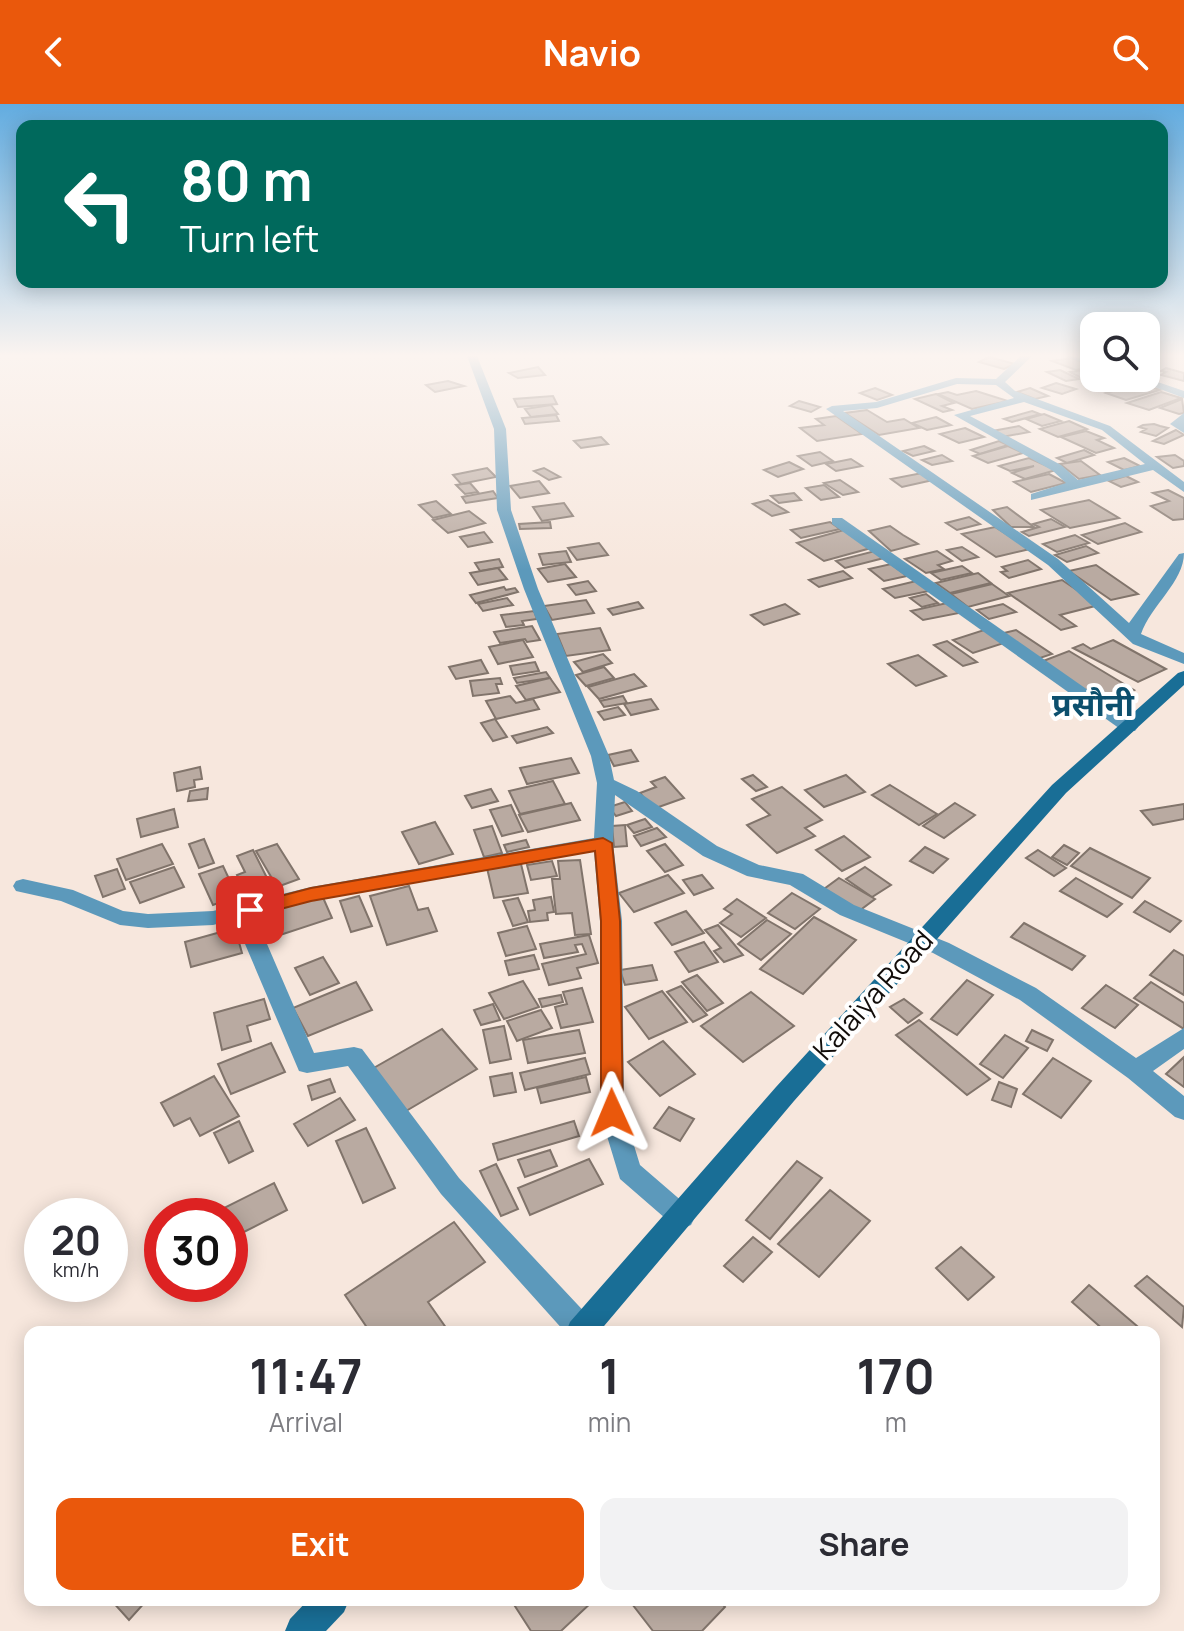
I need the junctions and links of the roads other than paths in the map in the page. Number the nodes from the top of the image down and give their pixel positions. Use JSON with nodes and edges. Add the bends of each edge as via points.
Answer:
{"nodes":[{"id":1,"x":499,"y":427,"type":"edge"},
{"id":2,"x":858,"y":427,"type":"edge"},
{"id":3,"x":982,"y":427,"type":"edge"},
{"id":4,"x":1104,"y":427,"type":"edge"},
{"id":5,"x":1153,"y":466,"type":"junction"},
{"id":6,"x":1075,"y":484,"type":"junction"},
{"id":7,"x":1184,"y":488,"type":"edge"},
{"id":8,"x":1036,"y":497,"type":"dead end"},
{"id":9,"x":837,"y":521,"type":"dead end"},
{"id":10,"x":1184,"y":557,"type":"edge"},
{"id":11,"x":1133,"y":634,"type":"junction"},
{"id":12,"x":1184,"y":659,"type":"edge"},
{"id":13,"x":1184,"y":676,"type":"edge"},
{"id":14,"x":1129,"y":727,"type":"junction"},
{"id":15,"x":606,"y":783,"type":"junction"},
{"id":16,"x":603,"y":843,"type":"junction"},
{"id":17,"x":23,"y":886,"type":"dead end"},
{"id":18,"x":250,"y":910,"type":"junction"},
{"id":19,"x":920,"y":941,"type":"junction"},
{"id":20,"x":1184,"y":1037,"type":"edge"},
{"id":21,"x":1136,"y":1071,"type":"junction"},
{"id":22,"x":1184,"y":1110,"type":"edge"},
{"id":23,"x":682,"y":1217,"type":"junction"},
{"id":24,"x":576,"y":1326,"type":"edge"},
{"id":25,"x":585,"y":1326,"type":"edge"}],
"edges":[{"from":1,"to":15,"type":"street","via":[[504,510]]},
{"from":2,"to":11,"type":"street","via":[[1053,562]]},
{"from":3,"to":6,"type":"street","via":[[1057,468]]},
{"from":4,"to":5,"type":"street"},
{"from":5,"to":6,"type":"street"},
{"from":5,"to":7,"type":"street"},
{"from":6,"to":8,"type":"street"},
{"from":9,"to":14,"type":"street"},
{"from":10,"to":11,"type":"street","via":[[1139,617]]},
{"from":11,"to":12,"type":"street"},
{"from":13,"to":14,"type":"main road","name":"Kalaiya Road"},
{"from":14,"to":19,"type":"main road","name":"Kalaiya Road","via":[[1059,789]]},
{"from":15,"to":16,"type":"street"},
{"from":15,"to":19,"type":"street","via":[[710,851],[754,871],[796,879],[847,910]]},
{"from":16,"to":18,"type":"street","via":[[311,894]]},
{"from":16,"to":23,"type":"street","via":[[611,921],[612,1113],[629,1171]]},
{"from":17,"to":18,"type":"street","via":[[66,895],[120,918],[148,921]]},
{"from":18,"to":24,"type":"street","via":[[256,944],[307,1064],[354,1056],[450,1186]]},
{"from":19,"to":21,"type":"street","via":[[1028,994]]},
{"from":19,"to":23,"type":"main road","name":"Kalaiya Road"},
{"from":20,"to":21,"type":"street"},
{"from":21,"to":22,"type":"street"},
{"from":23,"to":25,"type":"main road","name":"Kalaiya Road"}]}
